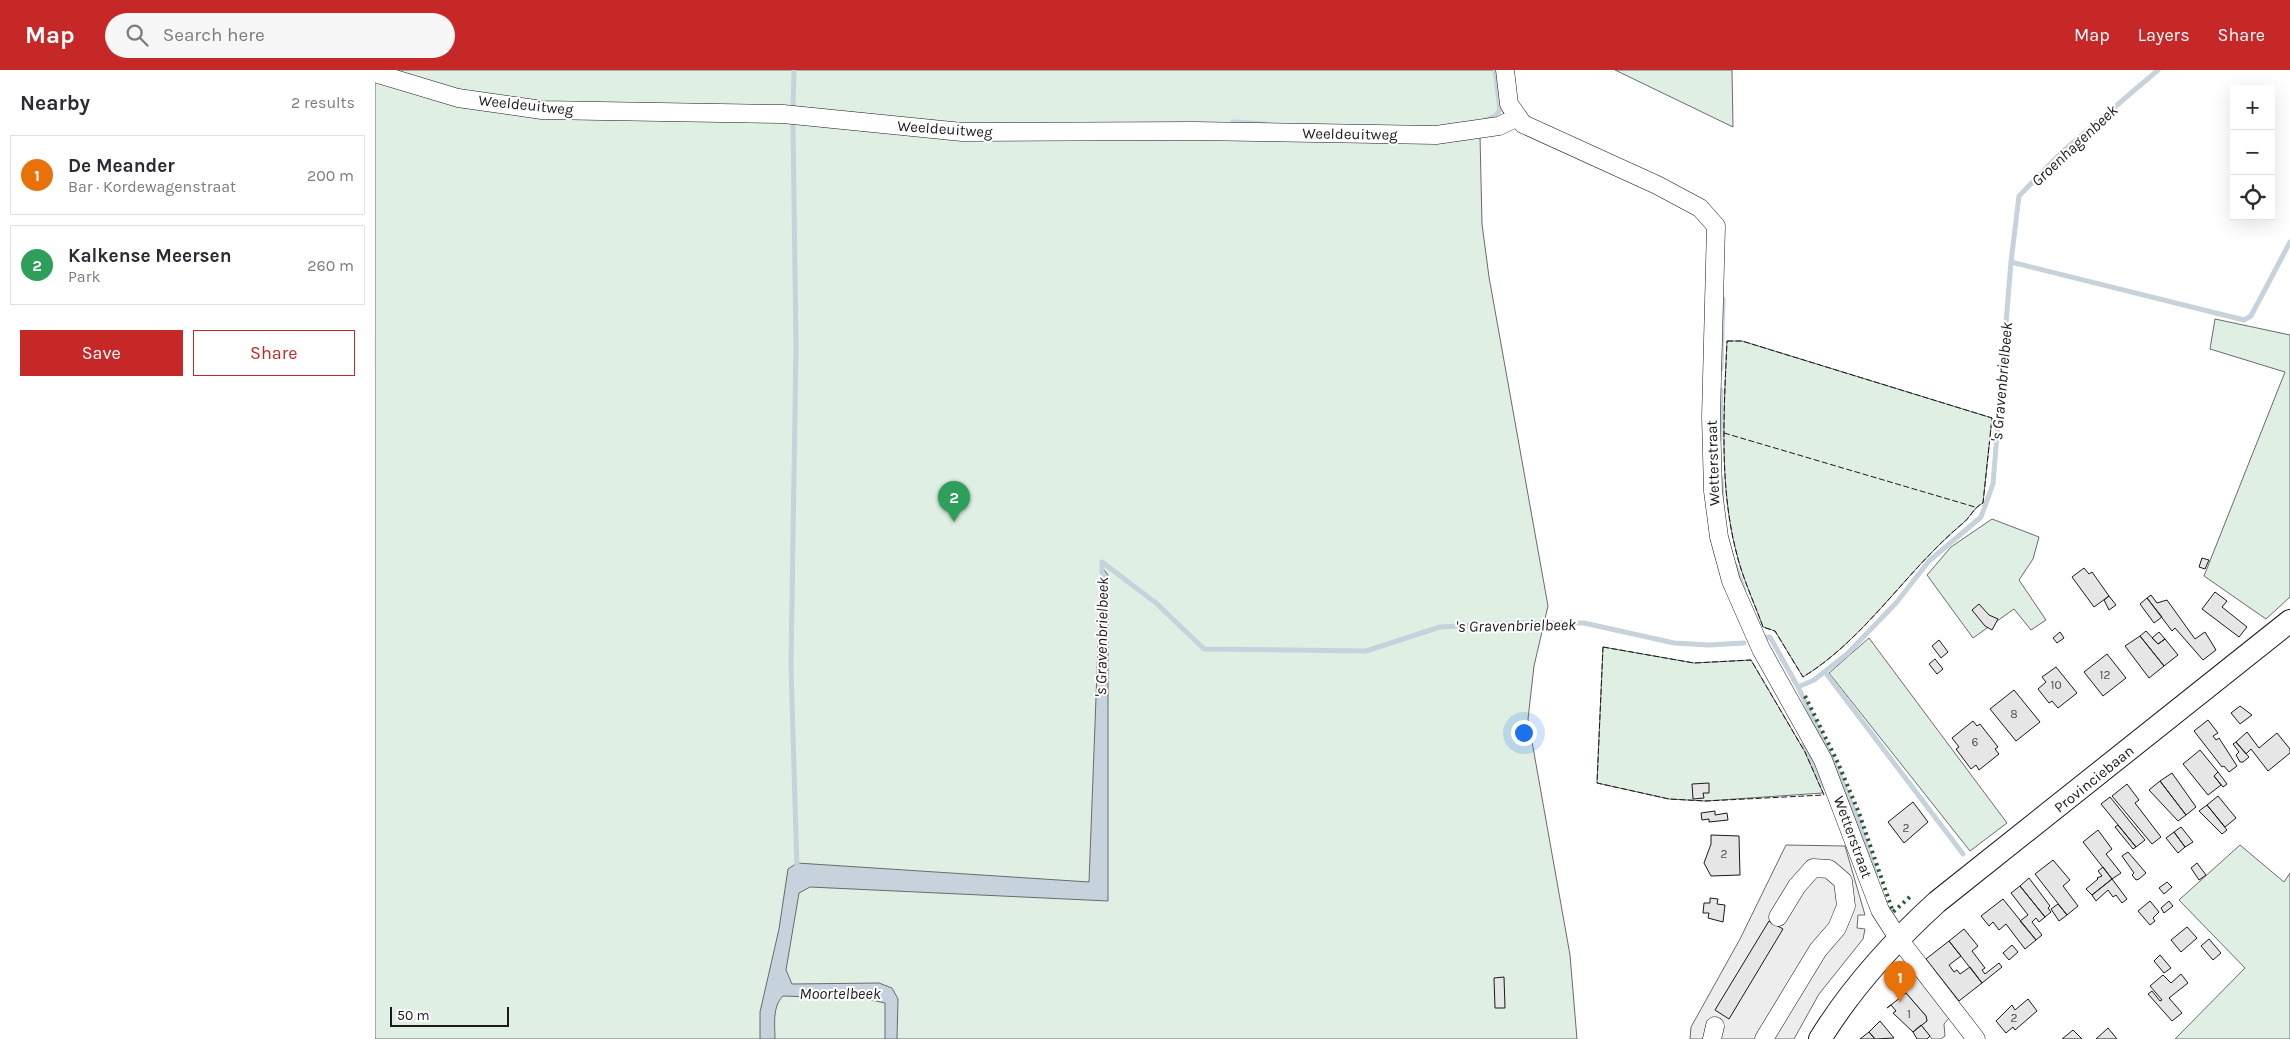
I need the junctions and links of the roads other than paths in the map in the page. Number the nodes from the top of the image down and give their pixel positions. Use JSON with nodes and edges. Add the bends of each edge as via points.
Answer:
{"nodes":[{"id":1,"x":1505,"y":70,"type":"edge"},
{"id":2,"x":375,"y":73,"type":"edge"},
{"id":3,"x":1517,"y":117,"type":"junction"},
{"id":4,"x":2290,"y":621,"type":"edge"},
{"id":5,"x":1778,"y":917,"type":"dead end"},
{"id":6,"x":1898,"y":938,"type":"junction"},
{"id":7,"x":1764,"y":1039,"type":"edge"},
{"id":8,"x":1820,"y":1039,"type":"edge"},
{"id":9,"x":1976,"y":1039,"type":"edge"}],
"edges":[{"from":1,"to":3,"type":"street","via":[[1509,104]]},
{"from":2,"to":3,"type":"street","name":"Weeldeuitweg","via":[[459,98],[542,110],[783,114],[962,132],[1436,135],[1499,126]]},
{"from":3,"to":6,"type":"street","name":"Wetterstraat","via":[[1523,124],[1700,208],[1715,226],[1711,417],[1713,491],[1719,536],[1731,581],[1750,628],[1823,760],[1880,910]]},
{"from":4,"to":6,"type":"main road","name":"Provinciebaan","via":[[1937,902]]},
{"from":5,"to":7,"type":"street","via":[[1797,886],[1813,868],[1829,869],[1843,882],[1846,906],[1837,928],[1818,950]]},
{"from":6,"to":8,"type":"main road","name":"Provinciebaan","via":[[1864,977]]},
{"from":6,"to":9,"type":"street","name":"Wetterstraat"}]}
